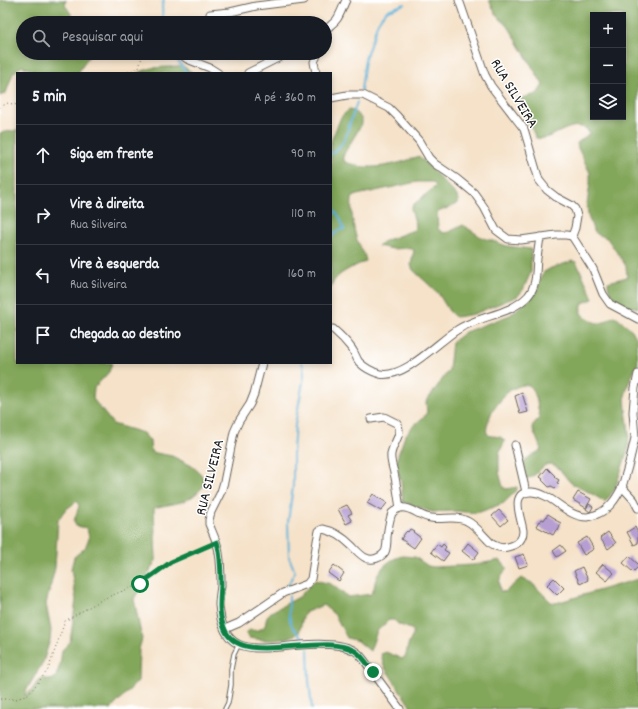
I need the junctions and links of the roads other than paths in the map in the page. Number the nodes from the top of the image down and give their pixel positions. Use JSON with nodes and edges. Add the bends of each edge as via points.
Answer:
{"nodes":[{"id":1,"x":304,"y":0,"type":"edge"},
{"id":2,"x":346,"y":0,"type":"edge"},
{"id":3,"x":459,"y":0,"type":"edge"},
{"id":4,"x":210,"y":14,"type":"dead end"},
{"id":5,"x":332,"y":23,"type":"edge"},
{"id":6,"x":190,"y":60,"type":"edge"},
{"id":7,"x":274,"y":60,"type":"edge"},
{"id":8,"x":314,"y":60,"type":"edge"},
{"id":9,"x":216,"y":72,"type":"edge"},
{"id":10,"x":250,"y":72,"type":"edge"},
{"id":11,"x":316,"y":72,"type":"edge"},
{"id":12,"x":332,"y":98,"type":"edge"},
{"id":13,"x":572,"y":236,"type":"junction"},
{"id":14,"x":540,"y":237,"type":"junction"},
{"id":15,"x":638,"y":319,"type":"edge"},
{"id":16,"x":332,"y":330,"type":"edge"},
{"id":17,"x":262,"y":364,"type":"edge"},
{"id":18,"x":638,"y":374,"type":"edge"},
{"id":19,"x":371,"y":419,"type":"dead end"},
{"id":20,"x":515,"y":445,"type":"dead end"},
{"id":21,"x":622,"y":487,"type":"junction"},
{"id":22,"x":526,"y":492,"type":"junction"},
{"id":23,"x":400,"y":508,"type":"junction"},
{"id":24,"x":638,"y":508,"type":"edge"},
{"id":25,"x":224,"y":629,"type":"junction"},
{"id":26,"x":239,"y":644,"type":"junction"},
{"id":27,"x":225,"y":709,"type":"edge"},
{"id":28,"x":400,"y":709,"type":"edge"}],
"edges":[{"from":1,"to":4,"type":"street"},
{"from":2,"to":5,"type":"street"},
{"from":3,"to":13,"type":"street","name":"RUA SILVEIRA","via":[[485,75],[524,129],[539,180],[547,190],[575,209],[577,216]]},
{"from":6,"to":9,"type":"street"},
{"from":7,"to":10,"type":"street"},
{"from":8,"to":11,"type":"street"},
{"from":12,"to":14,"type":"street","via":[[363,95],[389,108],[419,141],[429,158],[474,193],[496,230],[514,240]]},
{"from":13,"to":14,"type":"street","via":[[566,234]]},
{"from":13,"to":15,"type":"street","via":[[593,269],[610,304]]},
{"from":14,"to":16,"type":"street","via":[[535,283],[529,295],[507,310],[459,328],[406,368],[394,373],[381,374],[369,370],[359,362],[345,340]]},
{"from":17,"to":25,"type":"street","name":"RUA SILVEIRA","via":[[250,404],[234,432],[224,482],[209,520],[219,552],[220,609]]},
{"from":18,"to":21,"type":"street","via":[[633,412],[635,438]]},
{"from":19,"to":23,"type":"street","via":[[384,418],[398,424],[400,433],[391,454],[391,461]]},
{"from":20,"to":22,"type":"street"},
{"from":21,"to":22,"type":"street","via":[[610,506],[587,517],[573,514],[544,495]]},
{"from":21,"to":24,"type":"street"},
{"from":22,"to":23,"type":"street","via":[[518,504],[523,532],[521,540],[505,549],[493,545],[465,520],[432,519]]},
{"from":23,"to":25,"type":"street","via":[[392,513],[386,548],[377,558],[370,560],[364,557],[337,534],[323,529],[319,531],[316,541],[311,579],[307,584],[283,593],[239,623]]},
{"from":25,"to":26,"type":"street","via":[[233,641]]},
{"from":26,"to":27,"type":"lane","via":[[234,654],[231,669],[232,685]]},
{"from":26,"to":28,"type":"street","via":[[255,648],[310,644],[347,648],[364,660]]}]}
